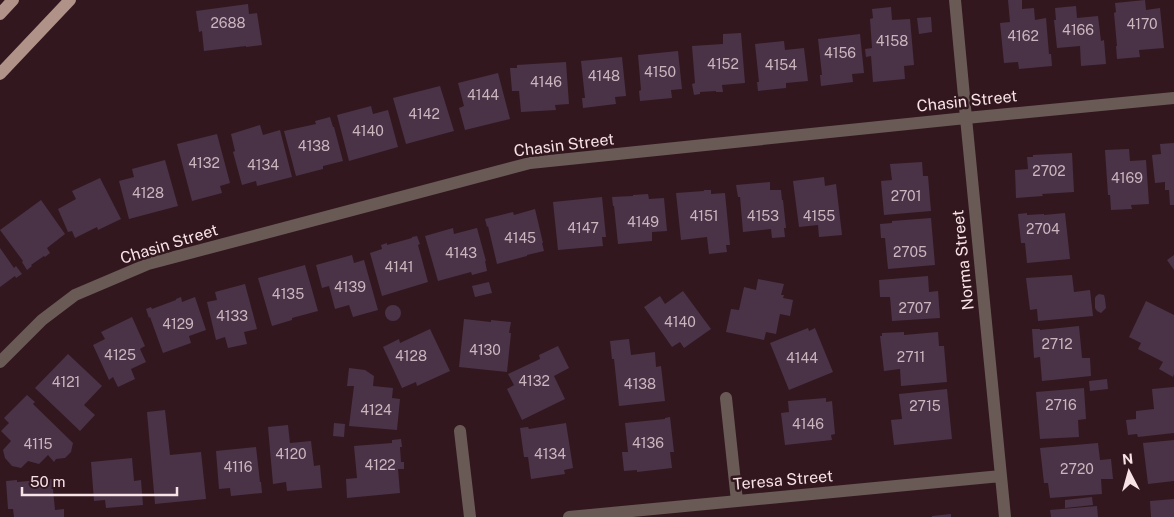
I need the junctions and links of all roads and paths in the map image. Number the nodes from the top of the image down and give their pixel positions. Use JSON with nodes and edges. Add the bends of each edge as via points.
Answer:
{"nodes":[{"id":1,"x":13,"y":0,"type":"edge"},
{"id":2,"x":70,"y":0,"type":"edge"},
{"id":3,"x":955,"y":0,"type":"edge"},
{"id":4,"x":0,"y":14,"type":"edge"},
{"id":5,"x":0,"y":74,"type":"edge"},
{"id":6,"x":1174,"y":98,"type":"edge"},
{"id":7,"x":966,"y":118,"type":"junction"},
{"id":8,"x":0,"y":362,"type":"edge"},
{"id":9,"x":726,"y":398,"type":"dead end"},
{"id":10,"x":460,"y":431,"type":"dead end"},
{"id":11,"x":1001,"y":476,"type":"junction"},
{"id":12,"x":737,"y":501,"type":"junction"},
{"id":13,"x":470,"y":517,"type":"edge"},
{"id":14,"x":569,"y":517,"type":"edge"},
{"id":15,"x":1005,"y":517,"type":"edge"}],
"edges":[{"from":1,"to":4,"type":"main road"},
{"from":2,"to":5,"type":"main road"},
{"from":3,"to":7,"type":"street","name":"Norma Street"},
{"from":6,"to":7,"type":"street","name":"Chasin Street"},
{"from":7,"to":8,"type":"street","name":"Chasin Street","via":[[530,163],[148,264],[75,295],[42,320]]},
{"from":7,"to":11,"type":"street","name":"Norma Street"},
{"from":9,"to":12,"type":"street"},
{"from":10,"to":13,"type":"street"},
{"from":11,"to":12,"type":"street","name":"Teresa Street"},
{"from":11,"to":15,"type":"street","name":"Norma Street"},
{"from":12,"to":14,"type":"street","name":"Teresa Street"}]}
